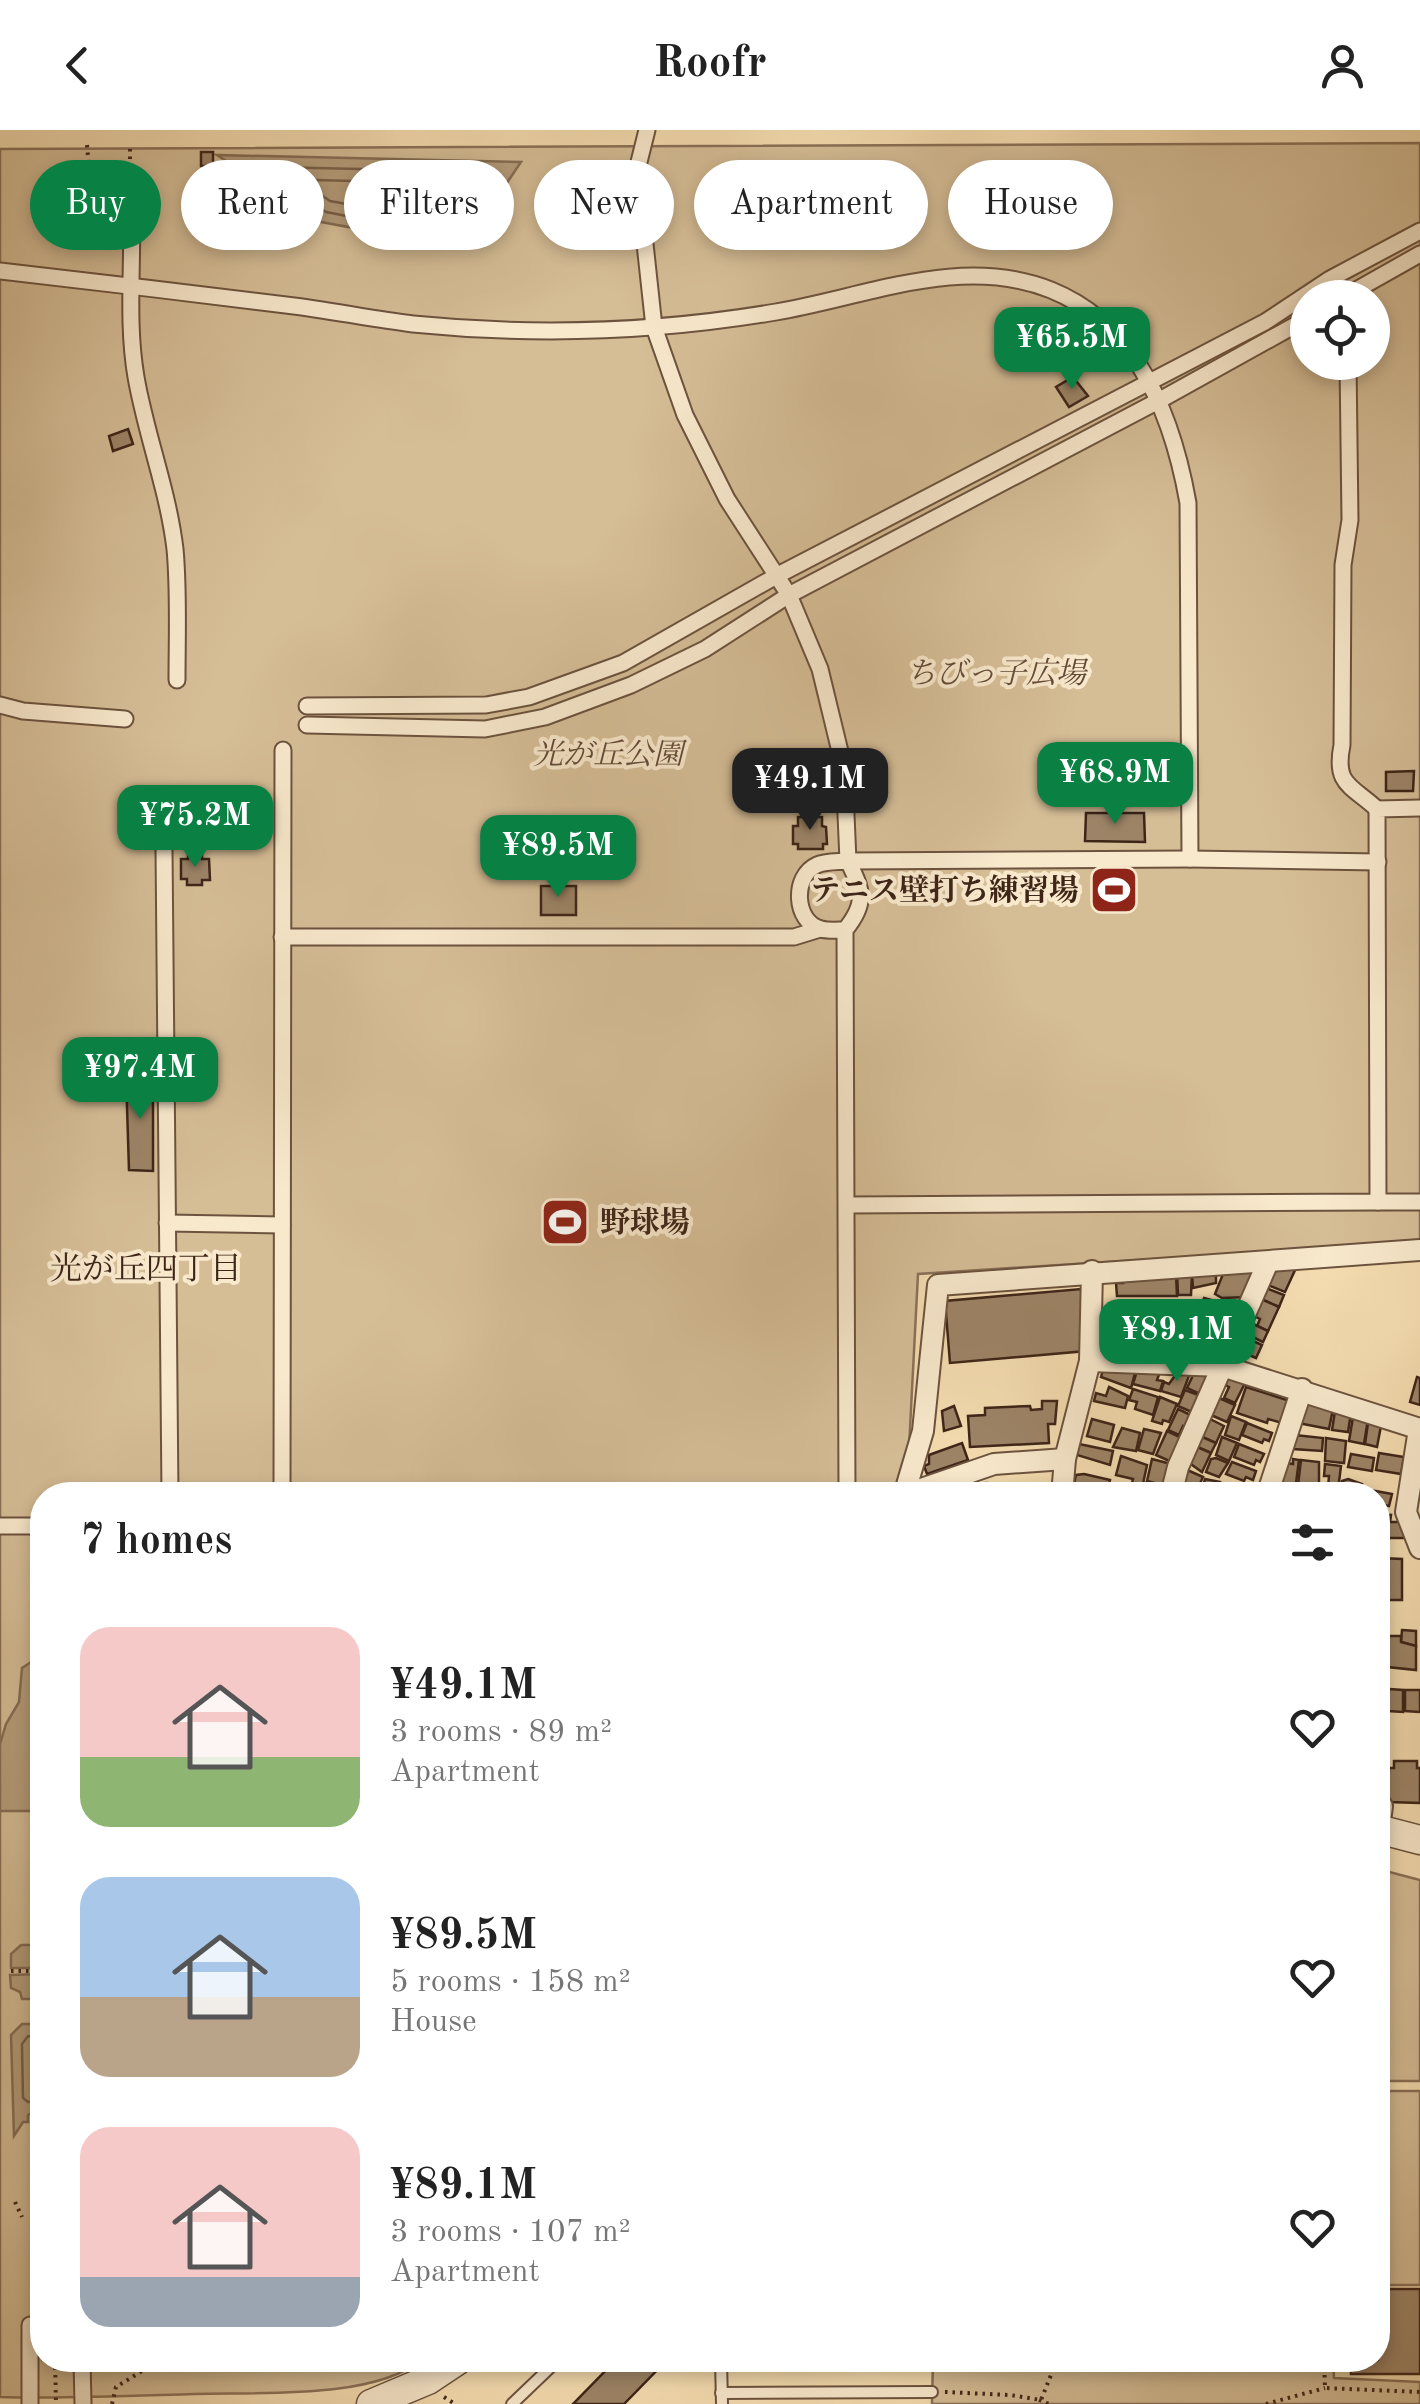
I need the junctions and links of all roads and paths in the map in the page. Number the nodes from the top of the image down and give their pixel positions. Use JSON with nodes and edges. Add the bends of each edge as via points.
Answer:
{"nodes":[{"id":1,"x":647,"y":130,"type":"edge"},
{"id":2,"x":87,"y":145,"type":"dead end"},
{"id":3,"x":130,"y":149,"type":"dead end"},
{"id":4,"x":88,"y":160,"type":"edge"},
{"id":5,"x":130,"y":160,"type":"edge"},
{"id":6,"x":1420,"y":231,"type":"edge"},
{"id":7,"x":132,"y":250,"type":"edge"},
{"id":8,"x":1420,"y":254,"type":"edge"},
{"id":9,"x":0,"y":271,"type":"edge"},
{"id":10,"x":1374,"y":280,"type":"edge"},
{"id":11,"x":132,"y":286,"type":"junction"},
{"id":12,"x":654,"y":327,"type":"junction"},
{"id":13,"x":1290,"y":328,"type":"edge"},
{"id":14,"x":1150,"y":380,"type":"junction"},
{"id":15,"x":1348,"y":380,"type":"edge"},
{"id":16,"x":1160,"y":400,"type":"junction"},
{"id":17,"x":778,"y":575,"type":"junction"},
{"id":18,"x":788,"y":595,"type":"junction"},
{"id":19,"x":177,"y":680,"type":"dead end"},
{"id":20,"x":0,"y":705,"type":"edge"},
{"id":21,"x":307,"y":706,"type":"dead end"},
{"id":22,"x":126,"y":719,"type":"dead end"},
{"id":23,"x":307,"y":725,"type":"dead end"},
{"id":24,"x":283,"y":750,"type":"dead end"},
{"id":25,"x":1420,"y":808,"type":"edge"},
{"id":26,"x":1378,"y":809,"type":"junction"},
{"id":27,"x":164,"y":849,"type":"dead end"},
{"id":28,"x":1190,"y":859,"type":"junction"},
{"id":29,"x":848,"y":861,"type":"junction"},
{"id":30,"x":1378,"y":862,"type":"junction"},
{"id":31,"x":820,"y":929,"type":"junction"},
{"id":32,"x":846,"y":930,"type":"junction"},
{"id":33,"x":282,"y":937,"type":"junction"},
{"id":34,"x":1378,"y":1202,"type":"junction"},
{"id":35,"x":1420,"y":1202,"type":"edge"},
{"id":36,"x":848,"y":1205,"type":"junction"},
{"id":37,"x":167,"y":1223,"type":"junction"},
{"id":38,"x":282,"y":1225,"type":"junction"},
{"id":39,"x":1420,"y":1250,"type":"edge"},
{"id":40,"x":1268,"y":1262,"type":"junction"},
{"id":41,"x":1092,"y":1272,"type":"junction"},
{"id":42,"x":1090,"y":1361,"type":"junction"},
{"id":43,"x":1222,"y":1366,"type":"junction"},
{"id":44,"x":1302,"y":1389,"type":"junction"},
{"id":45,"x":1420,"y":1429,"type":"edge"},
{"id":46,"x":1065,"y":1460,"type":"junction"},
{"id":47,"x":170,"y":1482,"type":"edge"},
{"id":48,"x":282,"y":1482,"type":"edge"},
{"id":49,"x":848,"y":1482,"type":"edge"},
{"id":50,"x":908,"y":1482,"type":"edge"},
{"id":51,"x":942,"y":1482,"type":"edge"},
{"id":52,"x":1063,"y":1482,"type":"edge"},
{"id":53,"x":1174,"y":1482,"type":"edge"},
{"id":54,"x":1271,"y":1482,"type":"edge"},
{"id":55,"x":0,"y":1526,"type":"edge"},
{"id":56,"x":30,"y":1526,"type":"edge"},
{"id":57,"x":1420,"y":1548,"type":"edge"},
{"id":58,"x":1390,"y":1826,"type":"edge"},
{"id":59,"x":1420,"y":1840,"type":"edge"},
{"id":60,"x":11,"y":1971,"type":"dead end"},
{"id":61,"x":30,"y":1971,"type":"edge"},
{"id":62,"x":16,"y":2202,"type":"dead end"},
{"id":63,"x":22,"y":2217,"type":"dead end"},
{"id":64,"x":30,"y":2325,"type":"dead end"},
{"id":65,"x":55,"y":2372,"type":"edge"},
{"id":66,"x":82,"y":2372,"type":"edge"},
{"id":67,"x":140,"y":2372,"type":"edge"},
{"id":68,"x":440,"y":2372,"type":"edge"},
{"id":69,"x":545,"y":2372,"type":"edge"},
{"id":70,"x":721,"y":2372,"type":"edge"},
{"id":71,"x":1052,"y":2372,"type":"edge"},
{"id":72,"x":1324,"y":2372,"type":"edge"},
{"id":73,"x":1325,"y":2388,"type":"junction"},
{"id":74,"x":932,"y":2392,"type":"joint"},
{"id":75,"x":1420,"y":2392,"type":"edge"},
{"id":76,"x":401,"y":2399,"type":"edge"},
{"id":77,"x":722,"y":2399,"type":"edge"},
{"id":78,"x":1041,"y":2400,"type":"junction"},
{"id":79,"x":30,"y":2404,"type":"edge"},
{"id":80,"x":56,"y":2404,"type":"edge"},
{"id":81,"x":83,"y":2404,"type":"edge"},
{"id":82,"x":112,"y":2404,"type":"edge"},
{"id":83,"x":372,"y":2404,"type":"edge"},
{"id":84,"x":512,"y":2404,"type":"edge"},
{"id":85,"x":1049,"y":2404,"type":"edge"},
{"id":86,"x":1266,"y":2404,"type":"edge"}],
"edges":[{"from":1,"to":12,"type":"street","via":[[637,170]]},
{"from":2,"to":4,"type":"path"},
{"from":3,"to":5,"type":"path"},
{"from":6,"to":14,"type":"street"},
{"from":7,"to":11,"type":"street"},
{"from":8,"to":10,"type":"street"},
{"from":9,"to":11,"type":"street"},
{"from":11,"to":12,"type":"street","via":[[412,324]]},
{"from":11,"to":19,"type":"street","via":[[136,376],[174,550]]},
{"from":12,"to":14,"type":"street","via":[[776,312],[958,274],[1011,278],[1053,291],[1094,316]]},
{"from":12,"to":17,"type":"street","via":[[727,499]]},
{"from":13,"to":16,"type":"street"},
{"from":14,"to":16,"type":"street"},
{"from":14,"to":17,"type":"street"},
{"from":15,"to":26,"type":"street","via":[[1350,520],[1338,766],[1344,784]]},
{"from":16,"to":18,"type":"street"},
{"from":16,"to":28,"type":"street","via":[[1188,503]]},
{"from":17,"to":18,"type":"street"},
{"from":17,"to":21,"type":"street","via":[[623,663],[529,697],[486,706]]},
{"from":18,"to":23,"type":"street","via":[[705,649],[545,717],[484,729]]},
{"from":18,"to":29,"type":"street","via":[[820,668],[844,768]]},
{"from":20,"to":22,"type":"street"},
{"from":24,"to":33,"type":"street"},
{"from":25,"to":26,"type":"street"},
{"from":26,"to":30,"type":"street"},
{"from":27,"to":37,"type":"street"},
{"from":28,"to":29,"type":"street"},
{"from":28,"to":30,"type":"street"},
{"from":29,"to":31,"type":"street","via":[[817,864],[803,877],[799,902]]},
{"from":29,"to":32,"type":"street","via":[[861,894],[860,912]]},
{"from":30,"to":34,"type":"street"},
{"from":31,"to":32,"type":"street"},
{"from":31,"to":33,"type":"street","via":[[794,937]]},
{"from":32,"to":36,"type":"street"},
{"from":33,"to":38,"type":"street"},
{"from":34,"to":35,"type":"street"},
{"from":34,"to":36,"type":"street"},
{"from":36,"to":49,"type":"street"},
{"from":37,"to":38,"type":"street"},
{"from":37,"to":47,"type":"street"},
{"from":38,"to":48,"type":"street"},
{"from":39,"to":40,"type":"street"},
{"from":40,"to":41,"type":"street"},
{"from":40,"to":43,"type":"street"},
{"from":41,"to":42,"type":"street"},
{"from":41,"to":50,"type":"street","via":[[938,1285],[923,1431]]},
{"from":42,"to":43,"type":"street"},
{"from":42,"to":46,"type":"street"},
{"from":43,"to":44,"type":"street"},
{"from":43,"to":53,"type":"street"},
{"from":44,"to":45,"type":"street"},
{"from":44,"to":54,"type":"street"},
{"from":45,"to":57,"type":"street","via":[[1406,1512]]},
{"from":46,"to":51,"type":"street","via":[[994,1464]]},
{"from":46,"to":52,"type":"street"},
{"from":55,"to":56,"type":"street"},
{"from":58,"to":59,"type":"street"},
{"from":60,"to":61,"type":"path"},
{"from":62,"to":63,"type":"path"},
{"from":64,"to":79,"type":"street"},
{"from":65,"to":80,"type":"path"},
{"from":66,"to":81,"type":"street"},
{"from":67,"to":82,"type":"path","via":[[116,2387]]},
{"from":68,"to":76,"type":"street"},
{"from":69,"to":84,"type":"lane"},
{"from":70,"to":77,"type":"lane"},
{"from":71,"to":78,"type":"path"},
{"from":72,"to":73,"type":"path"},
{"from":73,"to":75,"type":"path"},
{"from":73,"to":86,"type":"path"},
{"from":74,"to":77,"type":"lane"},
{"from":74,"to":78,"type":"path"},
{"from":76,"to":83,"type":"street"},
{"from":78,"to":85,"type":"path"}]}
